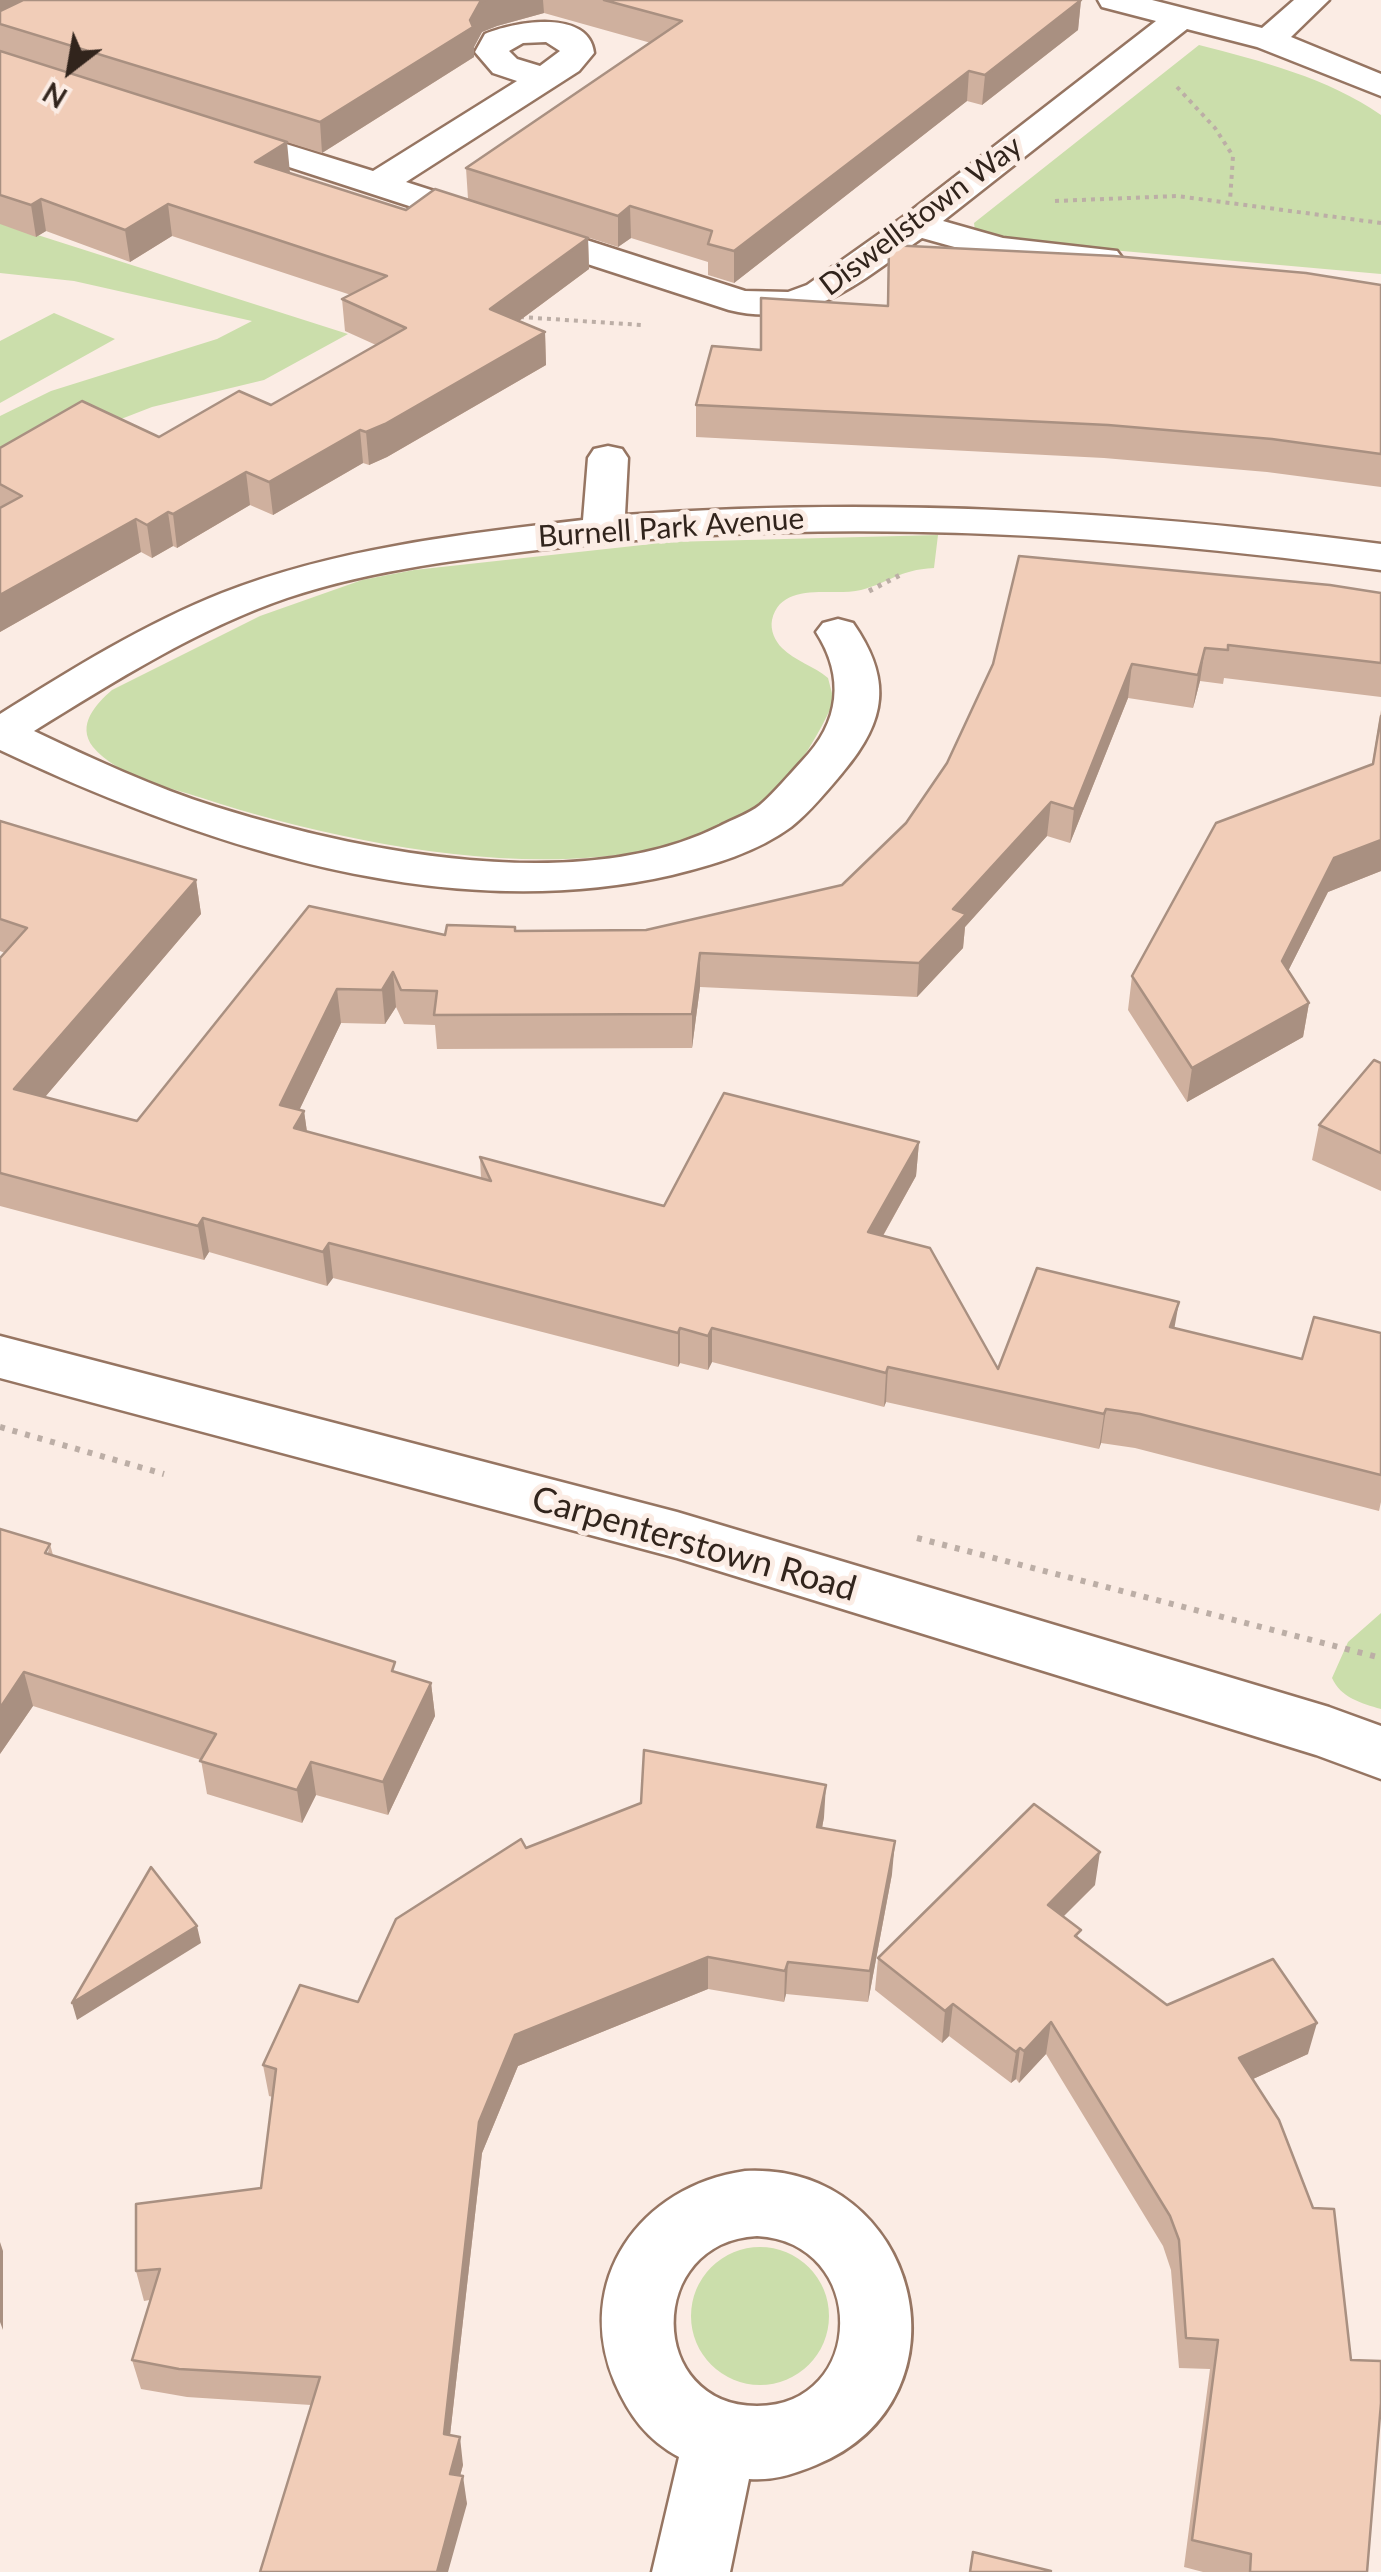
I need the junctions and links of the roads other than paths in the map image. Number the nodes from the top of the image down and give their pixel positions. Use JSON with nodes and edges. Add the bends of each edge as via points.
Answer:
{"nodes":[{"id":1,"x":1114,"y":0,"type":"edge"},
{"id":2,"x":1313,"y":0,"type":"edge"},
{"id":3,"x":1180,"y":18,"type":"junction"},
{"id":4,"x":1269,"y":40,"type":"junction"},
{"id":5,"x":543,"y":78,"type":"dead end"},
{"id":6,"x":1381,"y":86,"type":"edge"},
{"id":7,"x":180,"y":121,"type":"edge"},
{"id":8,"x":379,"y":183,"type":"junction"},
{"id":9,"x":916,"y":225,"type":"junction"},
{"id":10,"x":1135,"y":262,"type":"edge"},
{"id":11,"x":608,"y":458,"type":"dead end"},
{"id":12,"x":603,"y":528,"type":"junction"},
{"id":13,"x":1381,"y":558,"type":"edge"},
{"id":14,"x":838,"y":632,"type":"dead end"},
{"id":15,"x":1,"y":733,"type":"edge"},
{"id":16,"x":0,"y":1357,"type":"edge"},
{"id":17,"x":1381,"y":1754,"type":"edge"},
{"id":18,"x":721,"y":2436,"type":"dead end"},
{"id":19,"x":691,"y":2572,"type":"edge"}],
"edges":[{"from":1,"to":3,"type":"street"},
{"from":2,"to":4,"type":"street"},
{"from":3,"to":4,"type":"street"},
{"from":3,"to":9,"type":"street","name":"Diswellstown Way"},
{"from":4,"to":6,"type":"street"},
{"from":5,"to":8,"type":"street"},
{"from":7,"to":8,"type":"street","name":"Diswellstown Way"},
{"from":8,"to":9,"type":"street","name":"Diswellstown Way","via":[[759,304],[820,293]]},
{"from":9,"to":10,"type":"street","via":[[1001,249]]},
{"from":11,"to":12,"type":"street"},
{"from":12,"to":13,"type":"street","name":"Burnell Park Avenue","via":[[904,518],[1259,540]]},
{"from":12,"to":15,"type":"street","name":"Burnell Park Avenue","via":[[456,548],[272,590],[162,638]]},
{"from":14,"to":15,"type":"street","via":[[856,657],[860,690],[838,745],[804,792],[761,824],[702,854],[596,875],[434,870],[286,841],[113,786]]},
{"from":16,"to":17,"type":"street","name":"Carpenterstown Road","via":[[676,1534]]},
{"from":18,"to":19,"type":"street"}]}
